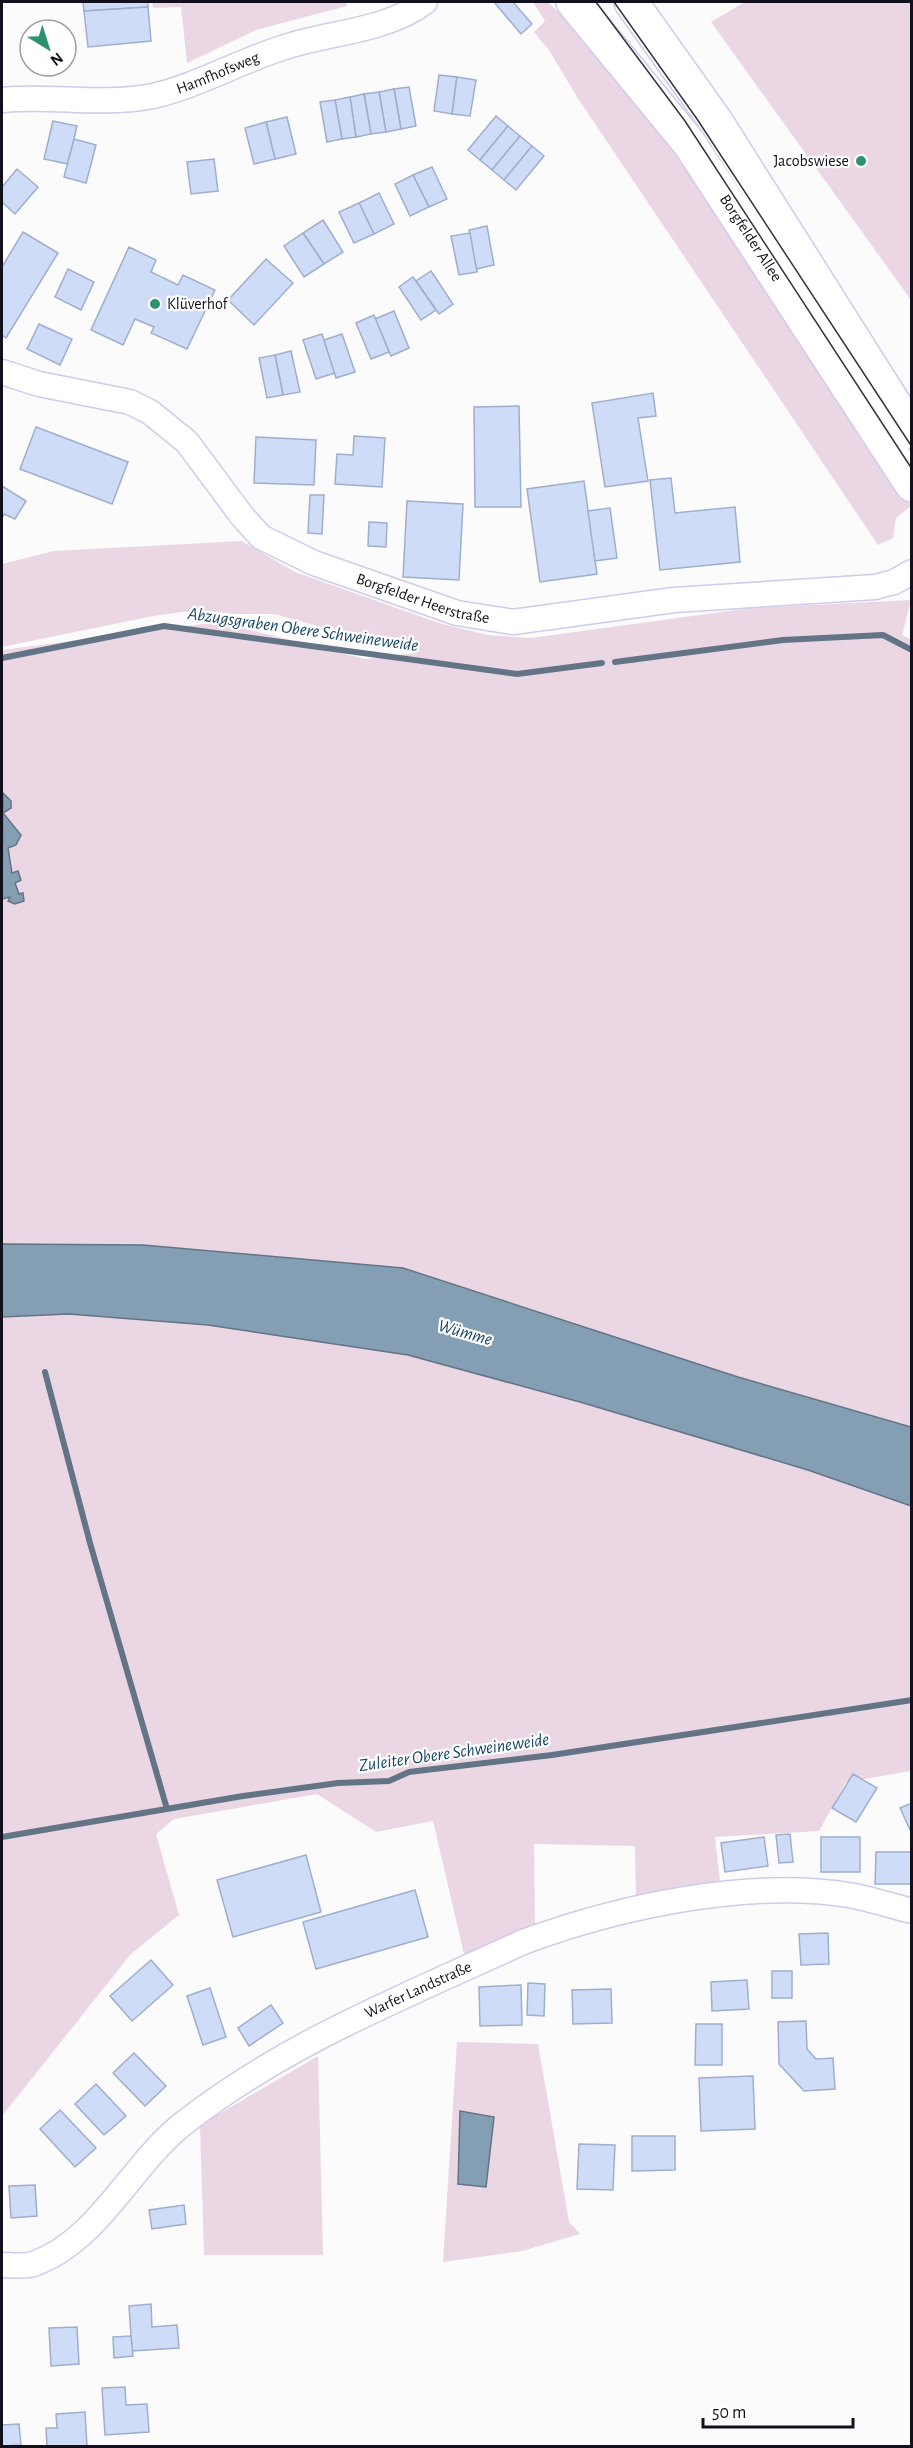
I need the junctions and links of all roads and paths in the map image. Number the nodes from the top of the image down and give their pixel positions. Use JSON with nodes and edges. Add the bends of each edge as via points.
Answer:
{"nodes":[{"id":1,"x":424,"y":2,"type":"edge"},
{"id":2,"x":573,"y":2,"type":"edge"},
{"id":3,"x":631,"y":2,"type":"edge"},
{"id":4,"x":2,"y":100,"type":"edge"},
{"id":5,"x":2,"y":372,"type":"edge"},
{"id":6,"x":912,"y":432,"type":"edge"},
{"id":7,"x":912,"y":486,"type":"edge"},
{"id":8,"x":912,"y":572,"type":"edge"},
{"id":9,"x":912,"y":1911,"type":"edge"},
{"id":10,"x":2,"y":2265,"type":"edge"}],
"edges":[{"from":1,"to":4,"type":"street","name":"Hamfhofsweg","via":[[369,27],[282,48],[152,96],[115,100]]},
{"from":2,"to":7,"type":"main road","name":"Borgfelder Allee","via":[[689,143]]},
{"from":3,"to":6,"type":"main road","name":"Borgfelder Allee","via":[[717,123]]},
{"from":5,"to":8,"type":"street","name":"Borgfelder Heerstraße","via":[[39,384],[130,402],[150,412],[187,442],[261,537],[314,563],[457,613],[513,622],[674,600],[875,587]]},
{"from":9,"to":10,"type":"street","name":"Warfer Landstraße","via":[[853,1896],[777,1891],[670,1900],[523,1942],[328,2032],[255,2071],[182,2124],[75,2241],[32,2264]]}]}
